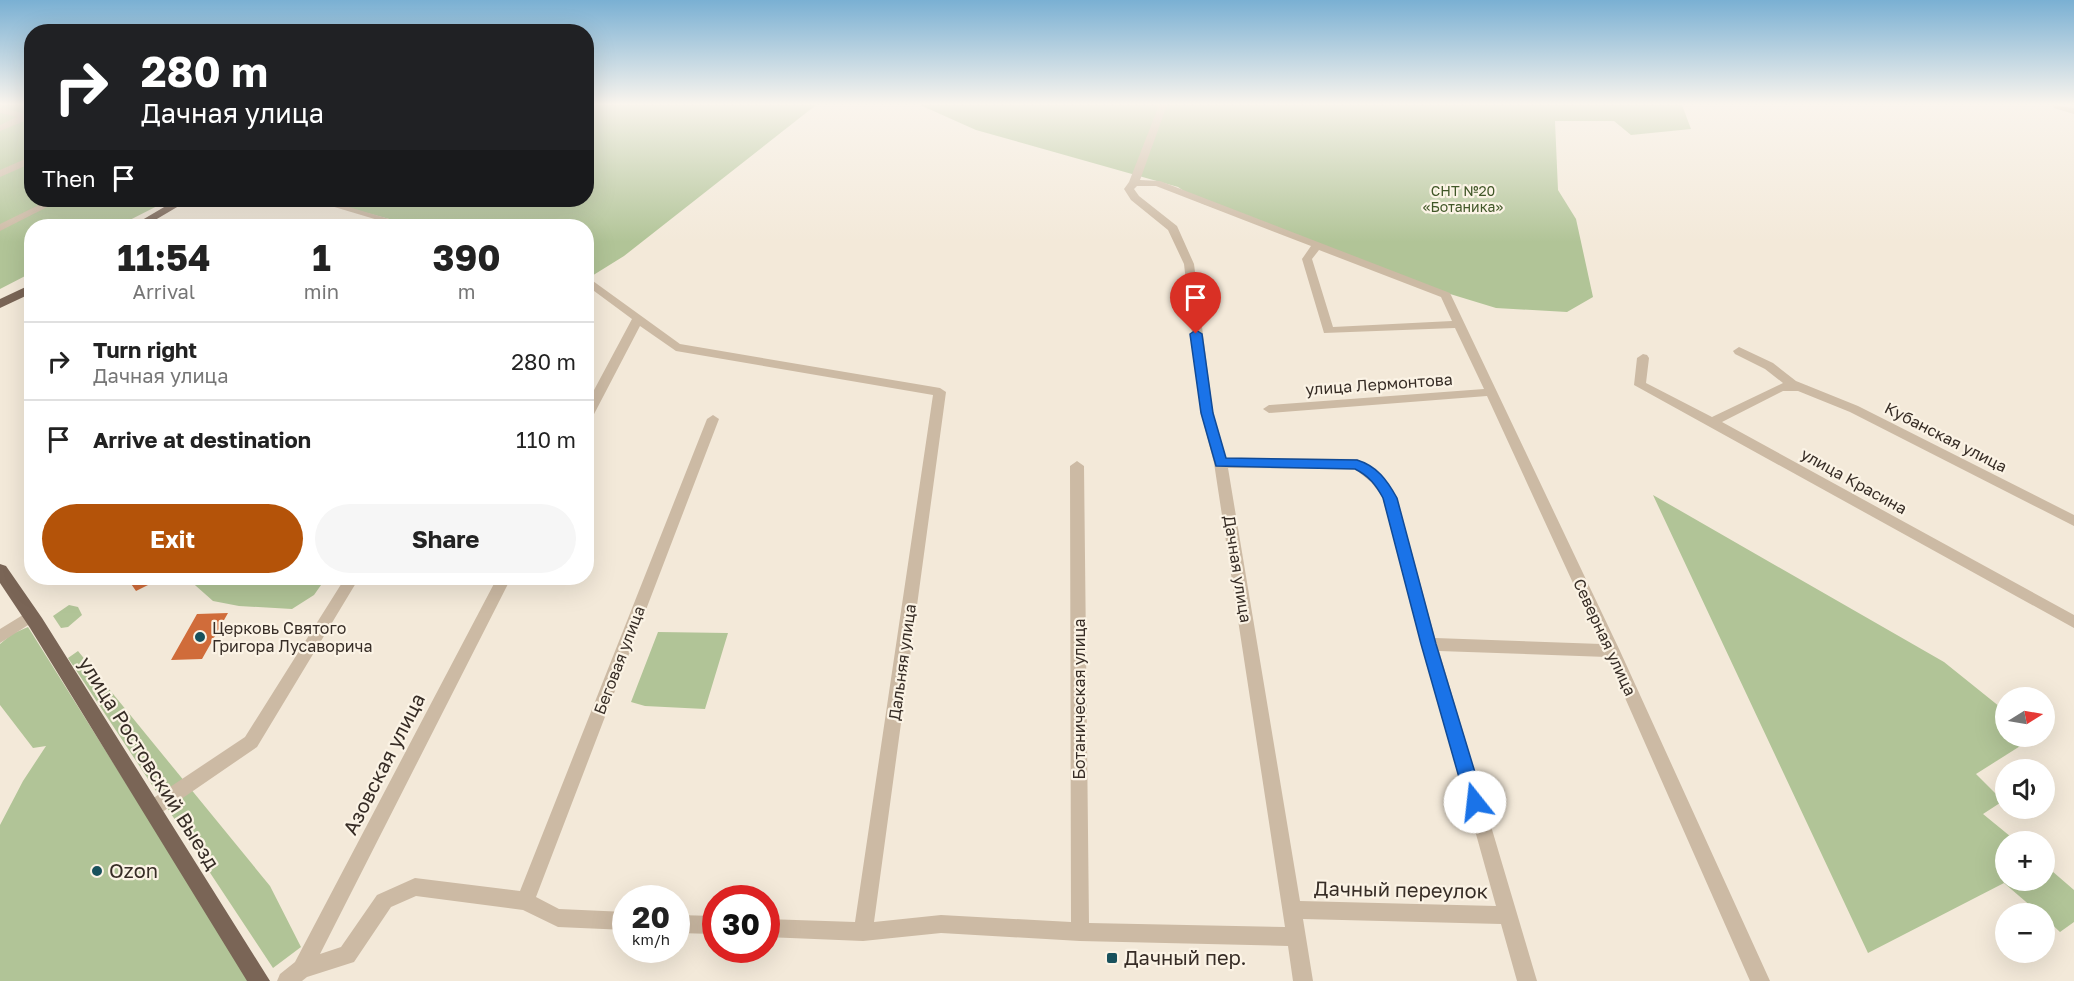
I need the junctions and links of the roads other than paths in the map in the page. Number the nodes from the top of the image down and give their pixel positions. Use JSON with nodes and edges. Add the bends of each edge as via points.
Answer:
{"nodes":[{"id":1,"x":1146,"y":151,"type":"edge"},
{"id":2,"x":24,"y":163,"type":"edge"},
{"id":3,"x":0,"y":174,"type":"edge"},
{"id":4,"x":1134,"y":183,"type":"junction"},
{"id":5,"x":42,"y":207,"type":"edge"},
{"id":6,"x":171,"y":207,"type":"edge"},
{"id":7,"x":341,"y":207,"type":"edge"},
{"id":8,"x":150,"y":219,"type":"edge"},
{"id":9,"x":383,"y":219,"type":"edge"},
{"id":10,"x":0,"y":228,"type":"edge"},
{"id":11,"x":1317,"y":245,"type":"junction"},
{"id":12,"x":594,"y":285,"type":"edge"},
{"id":13,"x":24,"y":292,"type":"edge"},
{"id":14,"x":0,"y":304,"type":"edge"},
{"id":15,"x":638,"y":319,"type":"junction"},
{"id":16,"x":1460,"y":324,"type":"junction"},
{"id":17,"x":1739,"y":351,"type":"dead end"},
{"id":18,"x":1644,"y":358,"type":"dead end"},
{"id":19,"x":1800,"y":387,"type":"junction"},
{"id":20,"x":1491,"y":392,"type":"junction"},
{"id":21,"x":594,"y":403,"type":"edge"},
{"id":22,"x":1269,"y":409,"type":"dead end"},
{"id":23,"x":713,"y":419,"type":"dead end"},
{"id":24,"x":1713,"y":422,"type":"junction"},
{"id":25,"x":1221,"y":463,"type":"junction"},
{"id":26,"x":1077,"y":466,"type":"dead end"},
{"id":27,"x":2074,"y":520,"type":"edge"},
{"id":28,"x":0,"y":570,"type":"edge"},
{"id":29,"x":348,"y":585,"type":"edge"},
{"id":30,"x":500,"y":585,"type":"edge"},
{"id":31,"x":31,"y":616,"type":"junction"},
{"id":32,"x":2074,"y":622,"type":"edge"},
{"id":33,"x":0,"y":637,"type":"edge"},
{"id":34,"x":1429,"y":644,"type":"junction"},
{"id":35,"x":1612,"y":651,"type":"junction"},
{"id":36,"x":152,"y":809,"type":"junction"},
{"id":37,"x":525,"y":901,"type":"junction"},
{"id":38,"x":1293,"y":910,"type":"junction"},
{"id":39,"x":1508,"y":915,"type":"junction"},
{"id":40,"x":612,"y":920,"type":"edge"},
{"id":41,"x":780,"y":929,"type":"edge"},
{"id":42,"x":863,"y":932,"type":"junction"},
{"id":43,"x":1080,"y":932,"type":"junction"},
{"id":44,"x":1297,"y":937,"type":"junction"},
{"id":45,"x":294,"y":975,"type":"edge"},
{"id":46,"x":259,"y":981,"type":"edge"},
{"id":47,"x":1303,"y":981,"type":"edge"},
{"id":48,"x":1527,"y":981,"type":"edge"},
{"id":49,"x":1760,"y":981,"type":"edge"}],
"edges":[{"from":1,"to":4,"type":"street"},
{"from":2,"to":3,"type":"street"},
{"from":4,"to":11,"type":"street","via":[[1157,183]]},
{"from":4,"to":25,"type":"street","name":"Дачная улица","via":[[1129,189],[1135,198],[1173,228],[1189,264],[1207,413]]},
{"from":5,"to":10,"type":"street"},
{"from":6,"to":8,"type":"main road"},
{"from":7,"to":9,"type":"street"},
{"from":11,"to":16,"type":"street","name":"Северная улица","via":[[1446,295]]},
{"from":11,"to":16,"type":"street","via":[[1307,259],[1328,331]]},
{"from":12,"to":15,"type":"street"},
{"from":13,"to":14,"type":"main road"},
{"from":15,"to":21,"type":"street"},
{"from":15,"to":42,"type":"street","name":"Дальняя улица","via":[[676,348],[940,392]]},
{"from":16,"to":20,"type":"street","name":"Северная улица"},
{"from":17,"to":19,"type":"street","name":"Кубанская улица"},
{"from":18,"to":24,"type":"street","name":"улица Красина","via":[[1640,385]]},
{"from":19,"to":24,"type":"street","via":[[1781,387]]},
{"from":19,"to":27,"type":"street","name":"Кубанская улица","via":[[1854,409]]},
{"from":20,"to":22,"type":"street","name":"улица Лермонтова"},
{"from":20,"to":35,"type":"street","name":"Северная улица"},
{"from":23,"to":37,"type":"street","name":"Беговая улица"},
{"from":24,"to":32,"type":"street","name":"улица Красина"},
{"from":25,"to":34,"type":"street","via":[[1357,464],[1382,482],[1390,498]]},
{"from":25,"to":38,"type":"street","name":"Дачная улица"},
{"from":26,"to":43,"type":"street","name":"Ботаническая улица"},
{"from":28,"to":31,"type":"main road","name":"улица Ростовский Выезд"},
{"from":29,"to":36,"type":"street","via":[[251,742]]},
{"from":30,"to":45,"type":"street","name":"Азовская улица"},
{"from":31,"to":33,"type":"street"},
{"from":31,"to":36,"type":"main road","name":"улица Ростовский Выезд"},
{"from":34,"to":35,"type":"street"},
{"from":34,"to":39,"type":"street"},
{"from":35,"to":49,"type":"street","name":"Северная улица"},
{"from":36,"to":46,"type":"main road","name":"улица Ростовский Выезд"},
{"from":37,"to":40,"type":"street","via":[[558,918]]},
{"from":37,"to":45,"type":"street","via":[[415,887],[384,901],[347,955]]},
{"from":38,"to":39,"type":"street","name":"Дачный переулок"},
{"from":38,"to":44,"type":"street","name":"Дачная улица"},
{"from":39,"to":48,"type":"street"},
{"from":41,"to":42,"type":"street"},
{"from":42,"to":43,"type":"street","via":[[940,924]]},
{"from":43,"to":44,"type":"street"},
{"from":44,"to":47,"type":"street","name":"Дачная улица"}]}
